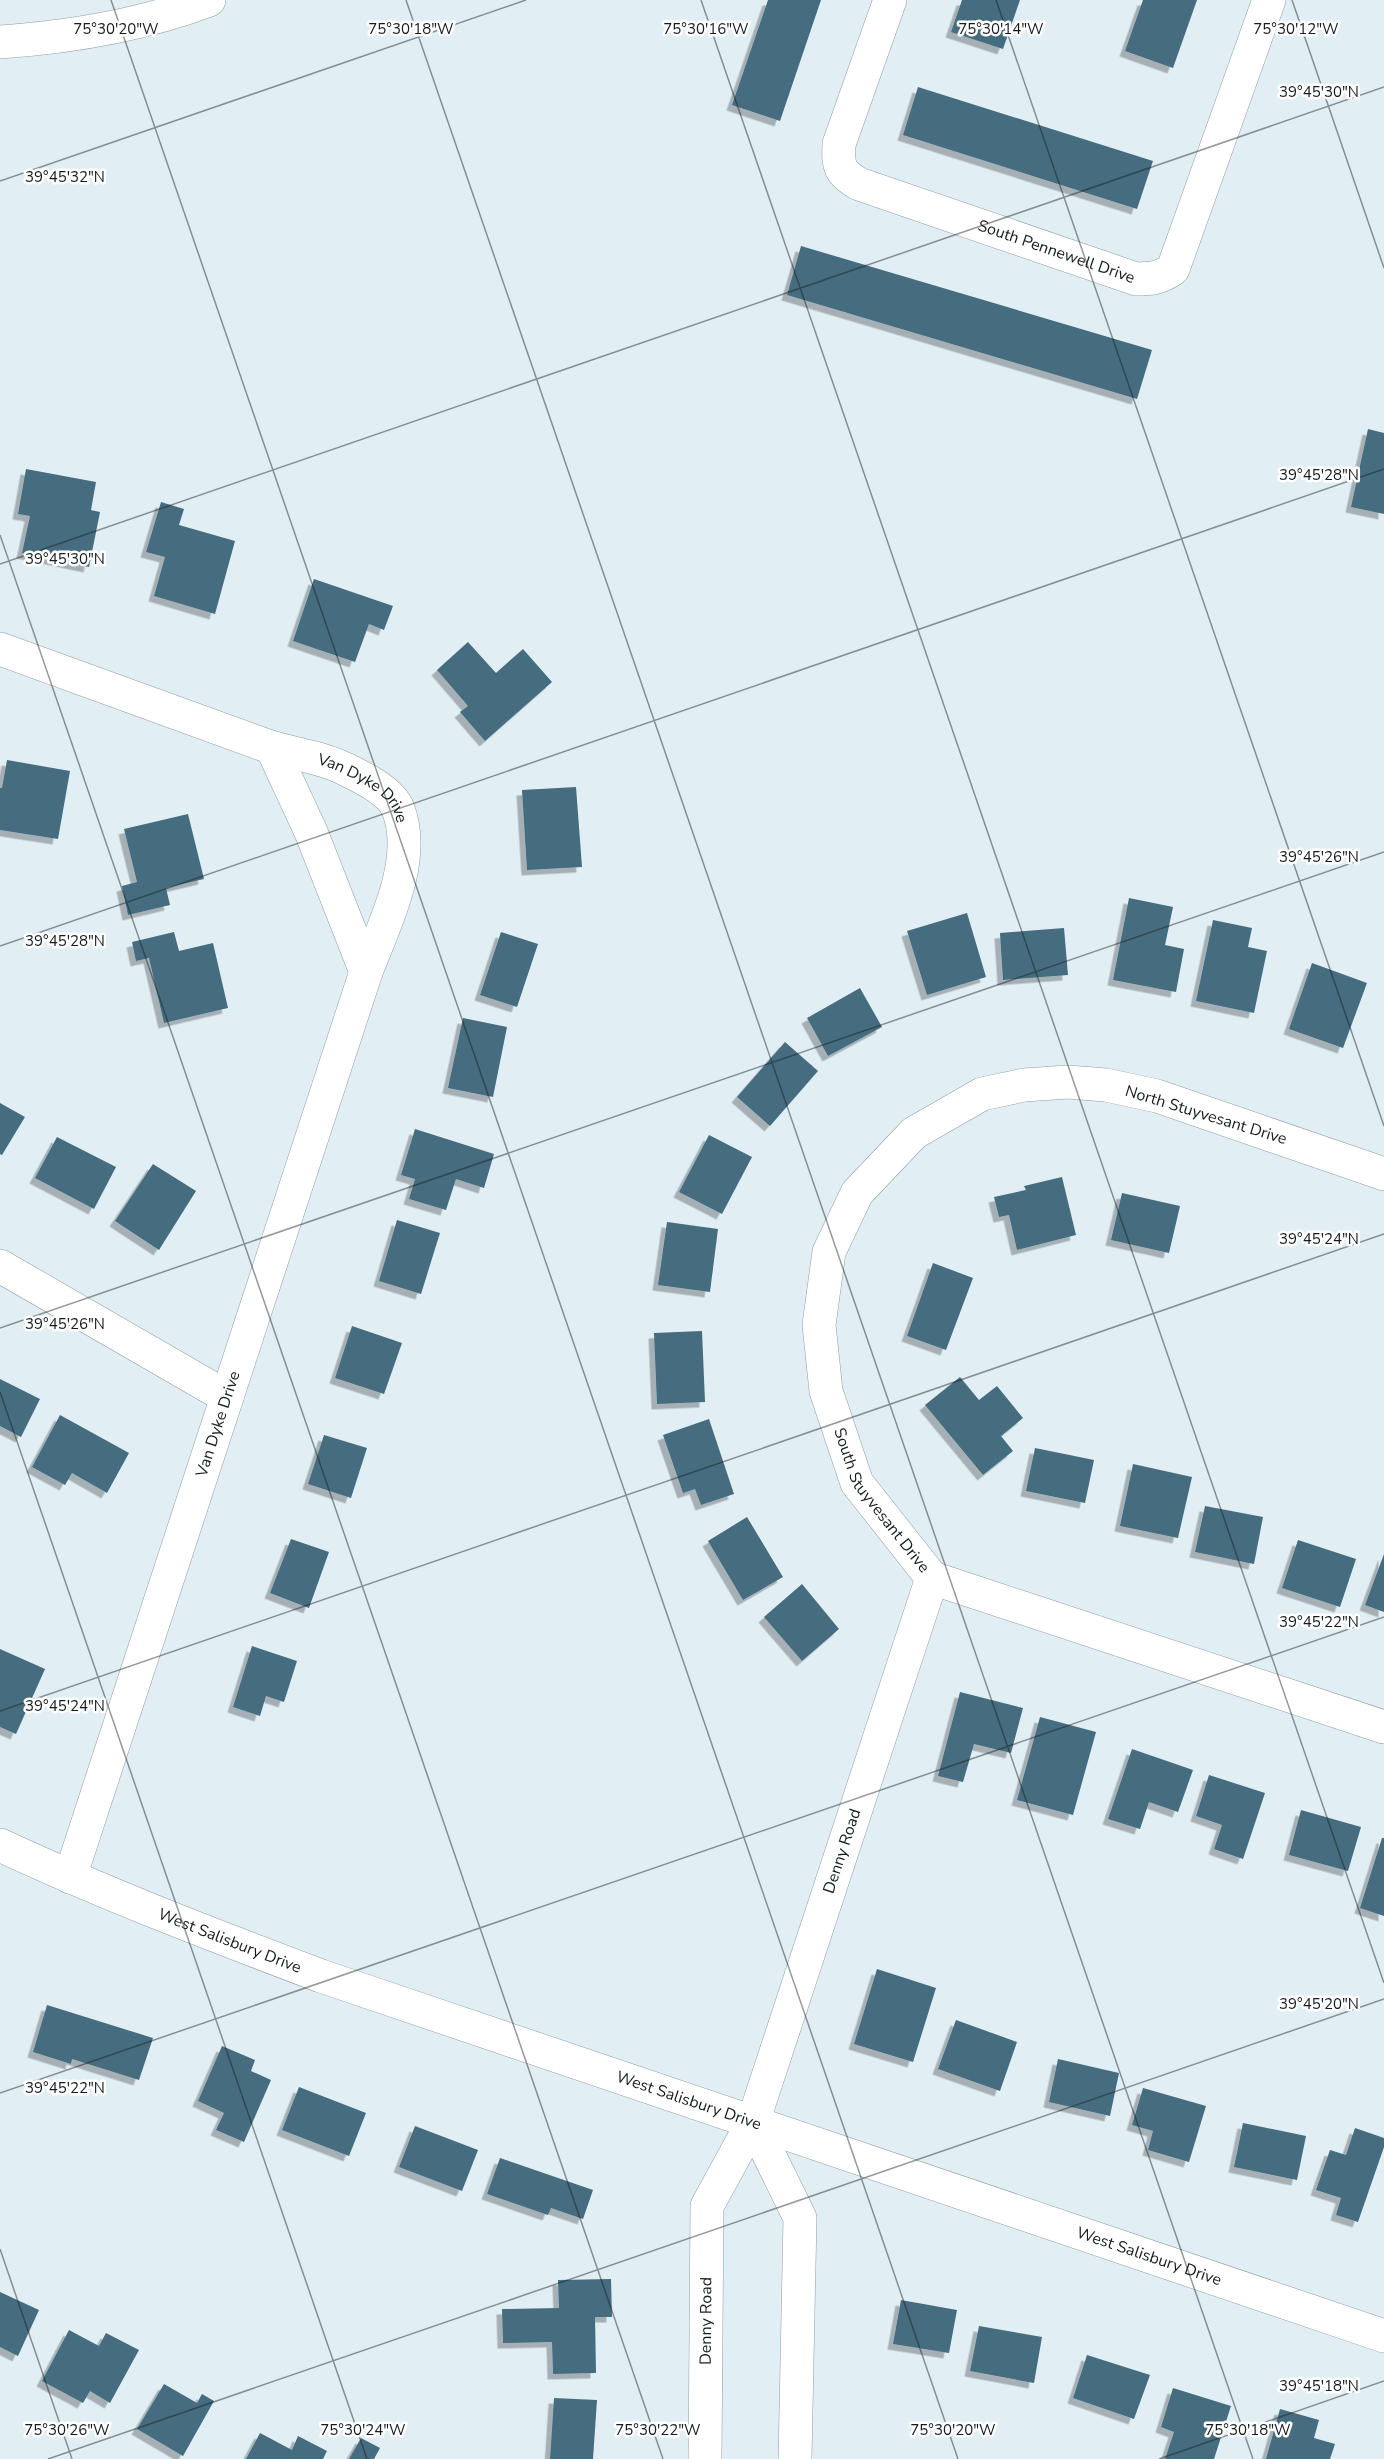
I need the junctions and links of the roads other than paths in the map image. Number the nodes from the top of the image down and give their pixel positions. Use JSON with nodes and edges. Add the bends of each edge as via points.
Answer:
{"nodes":[{"id":1,"x":209,"y":0,"type":"edge"},
{"id":2,"x":890,"y":0,"type":"edge"},
{"id":3,"x":1269,"y":0,"type":"edge"},
{"id":4,"x":0,"y":42,"type":"edge"},
{"id":5,"x":0,"y":649,"type":"edge"},
{"id":6,"x":272,"y":747,"type":"junction"},
{"id":7,"x":366,"y":972,"type":"junction"},
{"id":8,"x":1024,"y":1085,"type":"joint"},
{"id":9,"x":1384,"y":1174,"type":"edge"},
{"id":10,"x":0,"y":1266,"type":"edge"},
{"id":11,"x":227,"y":1397,"type":"junction"},
{"id":12,"x":932,"y":1578,"type":"junction"},
{"id":13,"x":1384,"y":1727,"type":"edge"},
{"id":14,"x":0,"y":1845,"type":"edge"},
{"id":15,"x":70,"y":1877,"type":"junction"},
{"id":16,"x":753,"y":2122,"type":"junction"},
{"id":17,"x":1384,"y":2336,"type":"edge"},
{"id":18,"x":705,"y":2459,"type":"edge"},
{"id":19,"x":795,"y":2459,"type":"edge"}],
"edges":[{"from":1,"to":4,"type":"street","via":[[144,20]]},
{"from":2,"to":3,"type":"street","name":"South Pennewell Drive","via":[[839,144],[838,162],[844,175],[859,184],[1136,279],[1161,278],[1173,270]]},
{"from":5,"to":6,"type":"street","name":"Van Dyke Drive"},
{"from":6,"to":7,"type":"street","name":"Van Dyke Drive","via":[[320,852]]},
{"from":6,"to":7,"type":"street","name":"Van Dyke Drive","via":[[343,767],[378,786],[398,808],[403,864]]},
{"from":7,"to":11,"type":"street","name":"Van Dyke Drive"},
{"from":8,"to":9,"type":"street","name":"North Stuyvesant Drive","via":[[1106,1085],[1157,1096]]},
{"from":8,"to":12,"type":"street","name":"South Stuyvesant Drive","via":[[982,1094],[914,1133],[857,1192],[829,1252],[819,1325],[826,1391],[857,1483]]},
{"from":10,"to":11,"type":"street"},
{"from":11,"to":15,"type":"street","name":"Van Dyke Drive"},
{"from":12,"to":13,"type":"street","name":"South Stuyvesant Drive"},
{"from":12,"to":16,"type":"street","name":"Denny Road"},
{"from":14,"to":15,"type":"street","name":"West Salisbury Drive"},
{"from":15,"to":16,"type":"street","name":"West Salisbury Drive","via":[[321,1976]]},
{"from":16,"to":17,"type":"street","name":"West Salisbury Drive"},
{"from":16,"to":18,"type":"street","name":"Denny Road","via":[[707,2206]]},
{"from":16,"to":19,"type":"street","via":[[800,2218]]}]}
